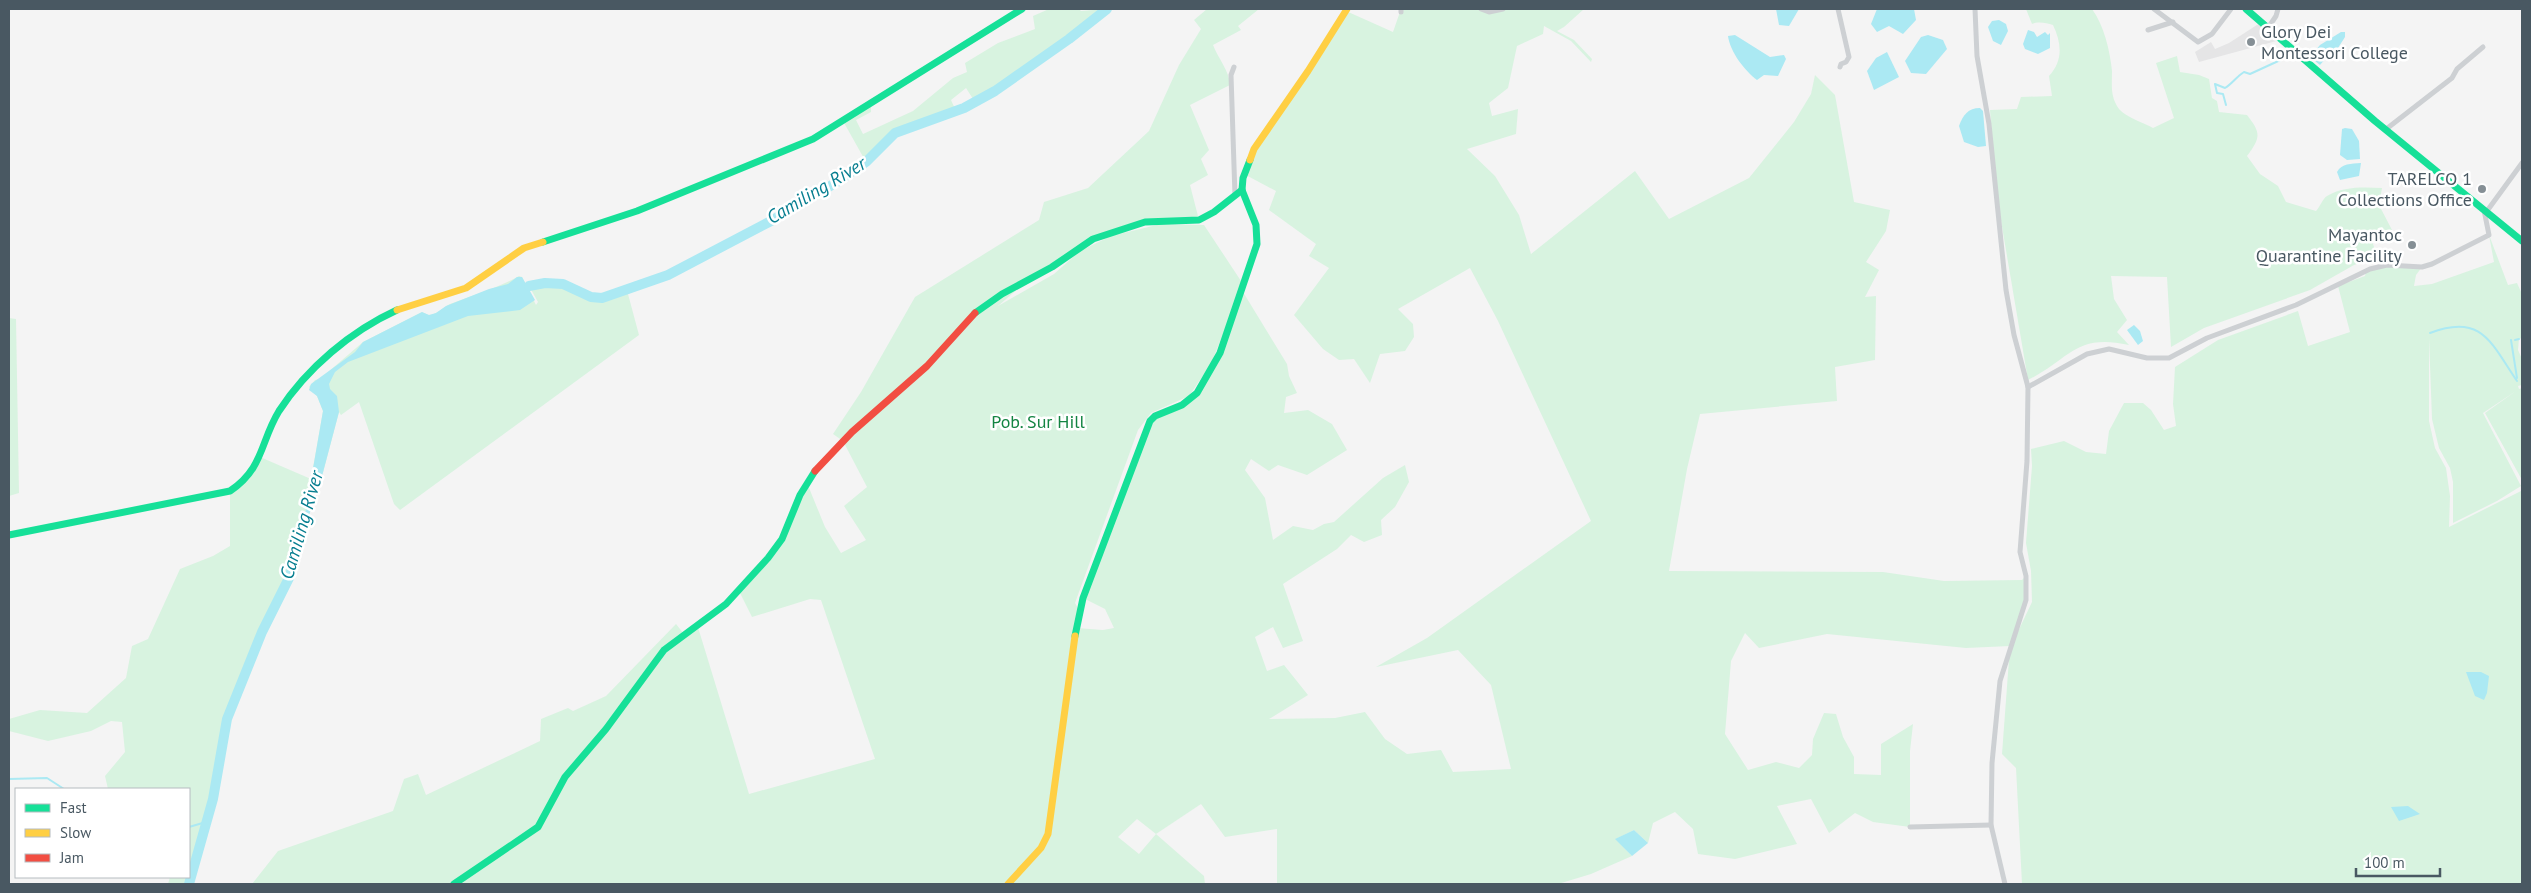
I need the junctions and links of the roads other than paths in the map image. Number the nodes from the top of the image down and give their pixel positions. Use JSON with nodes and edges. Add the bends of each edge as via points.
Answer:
{"nodes":[{"id":1,"x":1022,"y":9,"type":"edge"},
{"id":2,"x":1347,"y":9,"type":"edge"},
{"id":3,"x":1481,"y":9,"type":"edge"},
{"id":4,"x":1503,"y":9,"type":"edge"},
{"id":5,"x":1838,"y":9,"type":"edge"},
{"id":6,"x":1975,"y":9,"type":"edge"},
{"id":7,"x":2154,"y":9,"type":"edge"},
{"id":8,"x":2231,"y":9,"type":"edge"},
{"id":9,"x":2246,"y":9,"type":"edge"},
{"id":10,"x":2278,"y":9,"type":"edge"},
{"id":11,"x":2173,"y":22,"type":"junction"},
{"id":12,"x":2268,"y":28,"type":"junction"},
{"id":13,"x":2148,"y":30,"type":"dead end"},
{"id":14,"x":2483,"y":48,"type":"dead end"},
{"id":15,"x":1234,"y":67,"type":"dead end"},
{"id":16,"x":1840,"y":67,"type":"dead end"},
{"id":17,"x":2386,"y":130,"type":"junction"},
{"id":18,"x":2522,"y":163,"type":"edge"},
{"id":19,"x":1242,"y":190,"type":"junction"},
{"id":20,"x":1235,"y":197,"type":"junction"},
{"id":21,"x":2485,"y":211,"type":"junction"},
{"id":22,"x":2522,"y":241,"type":"edge"},
{"id":23,"x":2028,"y":387,"type":"junction"},
{"id":24,"x":9,"y":535,"type":"edge"},
{"id":25,"x":1991,"y":825,"type":"junction"},
{"id":26,"x":1910,"y":827,"type":"dead end"},
{"id":27,"x":454,"y":884,"type":"edge"},
{"id":28,"x":1008,"y":884,"type":"edge"},
{"id":29,"x":2005,"y":884,"type":"edge"}],
"edges":[{"from":1,"to":24,"type":"street","via":[[813,139],[637,211],[524,248],[466,288],[404,307],[374,322],[343,342],[294,390],[278,413],[260,457],[238,487]]},
{"from":2,"to":19,"type":"street","via":[[1254,149]]},
{"from":3,"to":4,"type":"street","via":[[1489,12]]},
{"from":5,"to":16,"type":"street","via":[[1849,57]]},
{"from":6,"to":23,"type":"street","via":[[1977,56],[1989,124],[2006,290]]},
{"from":7,"to":11,"type":"street"},
{"from":8,"to":11,"type":"street","via":[[2201,42]]},
{"from":9,"to":12,"type":"street"},
{"from":10,"to":12,"type":"street"},
{"from":11,"to":13,"type":"street"},
{"from":12,"to":17,"type":"street"},
{"from":14,"to":17,"type":"street","via":[[2457,69],[2452,78]]},
{"from":15,"to":20,"type":"street","via":[[1231,75]]},
{"from":17,"to":21,"type":"street"},
{"from":18,"to":21,"type":"street"},
{"from":19,"to":20,"type":"street"},
{"from":19,"to":28,"type":"street","via":[[1258,237],[1243,292],[1220,353],[1197,393],[1182,405],[1152,418],[1143,435],[1083,598],[1076,628],[1048,834],[1041,848]]},
{"from":20,"to":27,"type":"street","via":[[1199,220],[1170,219],[1138,224],[1093,239],[973,314],[927,366],[817,467],[800,495],[782,539],[768,558],[726,604],[664,650],[606,729],[565,777],[538,827]]},
{"from":21,"to":22,"type":"street"},
{"from":21,"to":23,"type":"street","via":[[2489,236],[2432,264],[2387,265],[2370,269],[2296,305],[2207,338],[2169,358],[2147,358],[2109,349],[2087,354]]},
{"from":23,"to":25,"type":"street","via":[[2027,461],[2020,552],[2026,576],[2026,600],[2000,681],[1992,763]]},
{"from":25,"to":26,"type":"street"},
{"from":25,"to":29,"type":"street"}]}
